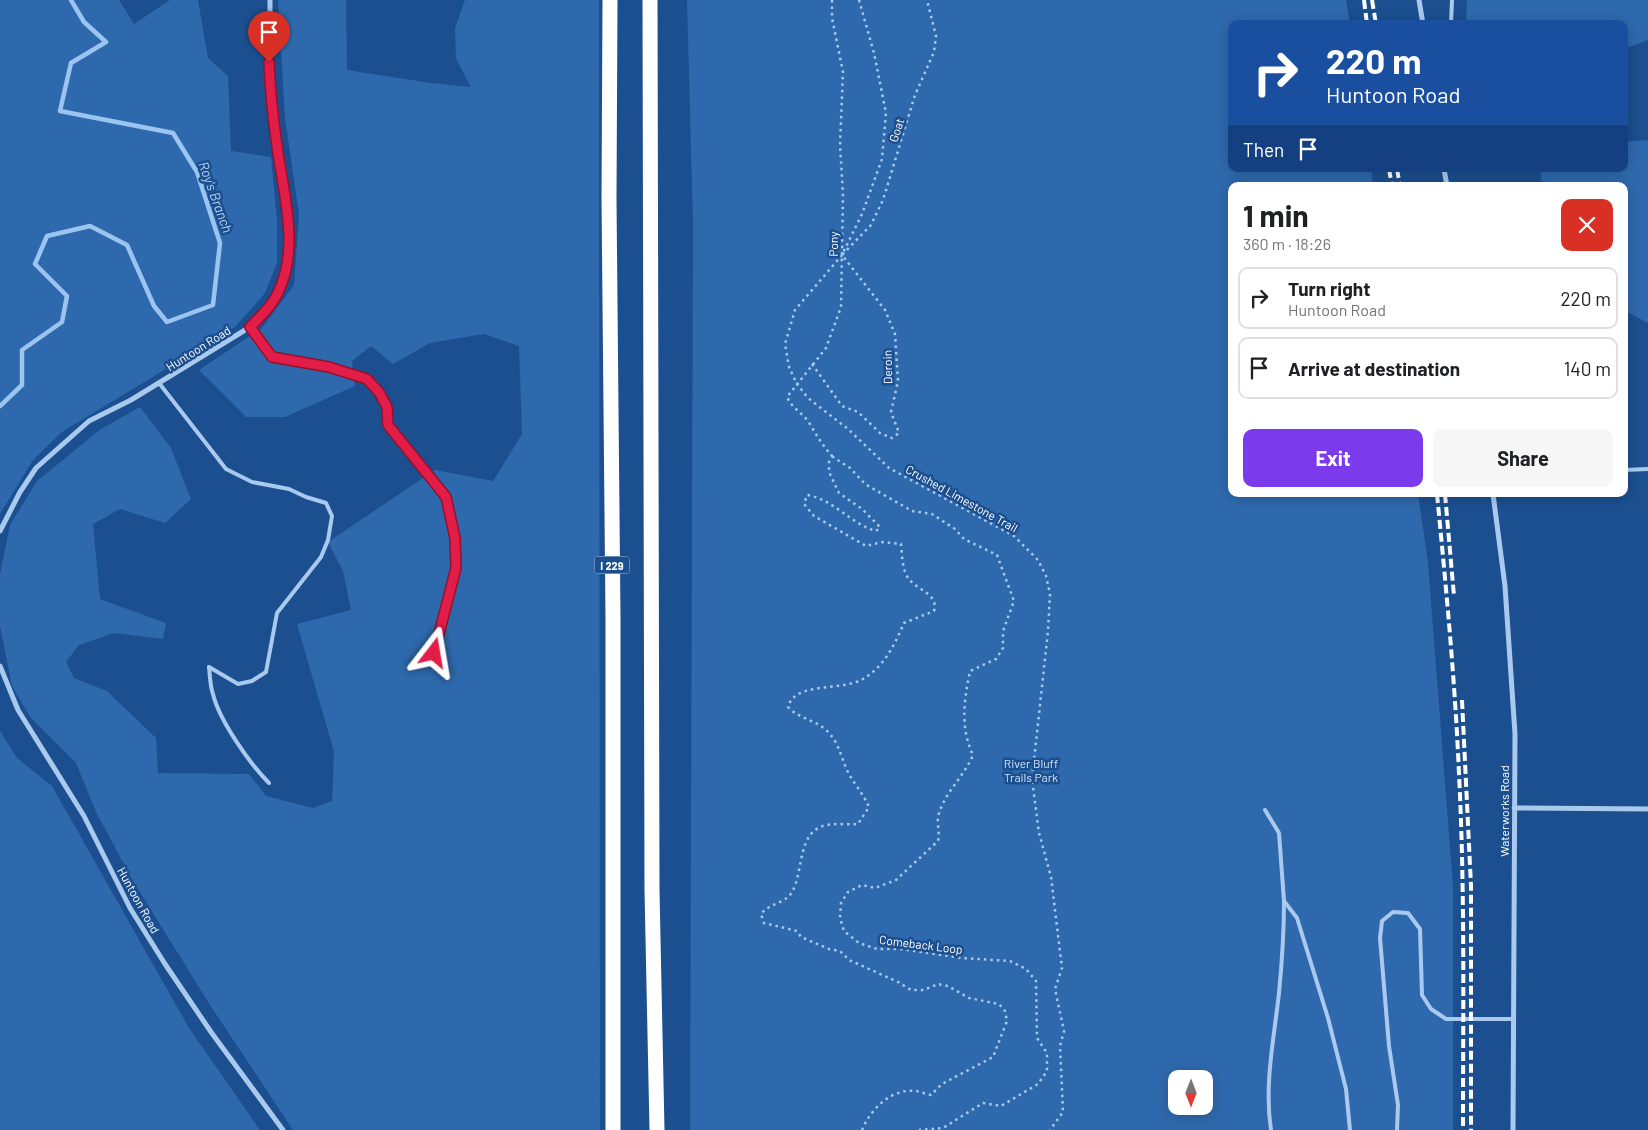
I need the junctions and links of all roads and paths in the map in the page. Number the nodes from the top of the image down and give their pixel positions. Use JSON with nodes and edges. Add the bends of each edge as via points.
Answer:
{"nodes":[{"id":1,"x":270,"y":0,"type":"edge"},
{"id":2,"x":610,"y":0,"type":"edge"},
{"id":3,"x":650,"y":0,"type":"edge"},
{"id":4,"x":832,"y":0,"type":"edge"},
{"id":5,"x":858,"y":0,"type":"edge"},
{"id":6,"x":927,"y":0,"type":"edge"},
{"id":7,"x":1419,"y":0,"type":"edge"},
{"id":8,"x":1452,"y":0,"type":"edge"},
{"id":9,"x":1422,"y":20,"type":"edge"},
{"id":10,"x":1451,"y":20,"type":"edge"},
{"id":11,"x":842,"y":255,"type":"junction"},
{"id":12,"x":250,"y":327,"type":"junction"},
{"id":13,"x":812,"y":364,"type":"junction"},
{"id":14,"x":159,"y":383,"type":"junction"},
{"id":15,"x":797,"y":384,"type":"junction"},
{"id":16,"x":833,"y":457,"type":"junction"},
{"id":17,"x":1648,"y":469,"type":"edge"},
{"id":18,"x":1628,"y":470,"type":"edge"},
{"id":19,"x":1493,"y":497,"type":"edge"},
{"id":20,"x":0,"y":531,"type":"edge"},
{"id":21,"x":434,"y":653,"type":"dead end"},
{"id":22,"x":0,"y":666,"type":"edge"},
{"id":23,"x":269,"y":783,"type":"dead end"},
{"id":24,"x":1514,"y":808,"type":"junction"},
{"id":25,"x":1648,"y":809,"type":"edge"},
{"id":26,"x":1265,"y":810,"type":"dead end"},
{"id":27,"x":1284,"y":901,"type":"junction"},
{"id":28,"x":1513,"y":1020,"type":"junction"},
{"id":29,"x":283,"y":1130,"type":"edge"},
{"id":30,"x":613,"y":1130,"type":"edge"},
{"id":31,"x":656,"y":1130,"type":"edge"},
{"id":32,"x":862,"y":1130,"type":"edge"},
{"id":33,"x":919,"y":1130,"type":"edge"},
{"id":34,"x":1050,"y":1130,"type":"edge"},
{"id":35,"x":1271,"y":1130,"type":"edge"},
{"id":36,"x":1350,"y":1130,"type":"edge"},
{"id":37,"x":1397,"y":1130,"type":"edge"},
{"id":38,"x":1513,"y":1130,"type":"edge"}],
"edges":[{"from":1,"to":12,"type":"street","name":"Huntoon Road","via":[[270,80],[286,199],[288,239],[286,271],[280,289],[270,307]]},
{"from":2,"to":30,"type":"highway","number":"I 229"},
{"from":3,"to":31,"type":"highway","via":[[652,890]]},
{"from":4,"to":11,"type":"path","name":"Pony","via":[[832,18],[843,72],[840,145]]},
{"from":5,"to":11,"type":"path","name":"Crushed Limestone Trail","via":[[874,53],[886,114],[882,159],[862,214]]},
{"from":6,"to":11,"type":"path","name":"Goat","via":[[936,36],[934,52],[914,95],[882,200],[871,225]]},
{"from":7,"to":9,"type":"street"},
{"from":8,"to":10,"type":"lane"},
{"from":11,"to":13,"type":"path","name":"Pony","via":[[841,308],[826,348]]},
{"from":11,"to":13,"type":"path","name":"Deroin","via":[[885,310],[895,334],[898,381],[891,412],[899,433],[892,438],[880,433],[858,412],[842,406]]},
{"from":11,"to":15,"type":"path","name":"Crushed Limestone Trail","via":[[795,310],[785,344]]},
{"from":12,"to":14,"type":"street","name":"Huntoon Road"},
{"from":12,"to":21,"type":"lane","via":[[272,357],[329,367],[367,379],[387,407],[388,425],[446,497],[455,538],[456,568]]},
{"from":13,"to":15,"type":"path","name":"Pony"},
{"from":14,"to":20,"type":"street","name":"Huntoon Road","via":[[89,421],[36,468]]},
{"from":14,"to":23,"type":"lane","via":[[226,469],[252,482],[290,489],[326,503],[332,516],[321,557],[277,613],[266,672],[252,681],[238,684],[209,667],[213,696],[229,728],[253,767]]},
{"from":15,"to":16,"type":"path","name":"Pony","via":[[787,397]]},
{"from":15,"to":34,"type":"path","name":"Crushed Limestone Trail","via":[[808,398],[848,429],[889,468],[1014,536],[1038,560],[1046,576],[1050,594],[1048,630],[1032,779],[1062,968],[1055,989],[1064,1031],[1060,1046],[1063,1112]]},
{"from":16,"to":32,"type":"path","via":[[829,462],[829,472],[839,493],[880,527],[876,531],[866,528],[820,497],[807,495],[804,504],[814,516],[866,546],[882,542],[900,544],[908,578],[933,598],[936,606],[934,611],[904,623],[888,654],[863,679],[822,690],[806,690],[790,700],[788,707],[793,712],[816,722],[839,746],[848,772],[869,807],[858,824],[826,825],[814,831],[806,840],[791,893],[779,903],[766,907],[761,914],[764,923],[797,931],[801,937],[840,951],[849,960],[911,990],[924,990],[938,984],[969,998],[999,1004],[1006,1011],[1007,1021],[993,1057],[942,1084],[931,1095],[915,1091],[885,1100],[871,1110]]},
{"from":16,"to":33,"type":"path","name":"Comeback Loop","via":[[850,468],[864,484],[912,511],[932,514],[964,539],[997,555],[1014,601],[1003,631],[1003,648],[996,659],[970,671],[964,733],[973,755],[944,802],[938,819],[938,841],[896,880],[875,888],[862,885],[848,892],[841,903],[840,918],[844,930],[859,943],[877,949],[1010,961],[1026,968],[1036,980],[1037,1038],[1046,1052],[1047,1071],[1038,1084],[1001,1106],[983,1103],[943,1128]]},
{"from":17,"to":18,"type":"lane"},
{"from":19,"to":24,"type":"street","name":"Waterworks Road","via":[[1512,676]]},
{"from":22,"to":29,"type":"street","name":"Huntoon Road","via":[[18,710],[84,816],[135,916],[206,1025]]},
{"from":24,"to":25,"type":"street"},
{"from":24,"to":28,"type":"street","name":"Waterworks Road"},
{"from":26,"to":27,"type":"lane","via":[[1279,833]]},
{"from":27,"to":35,"type":"lane","via":[[1282,961],[1270,1069]]},
{"from":27,"to":36,"type":"lane","via":[[1297,918],[1328,1018],[1346,1089]]},
{"from":28,"to":37,"type":"lane","via":[[1446,1020],[1431,1009],[1422,995],[1420,929],[1408,913],[1393,912],[1382,921],[1380,938],[1389,1046],[1398,1105]]},
{"from":28,"to":38,"type":"street","name":"Waterworks Road"}]}
